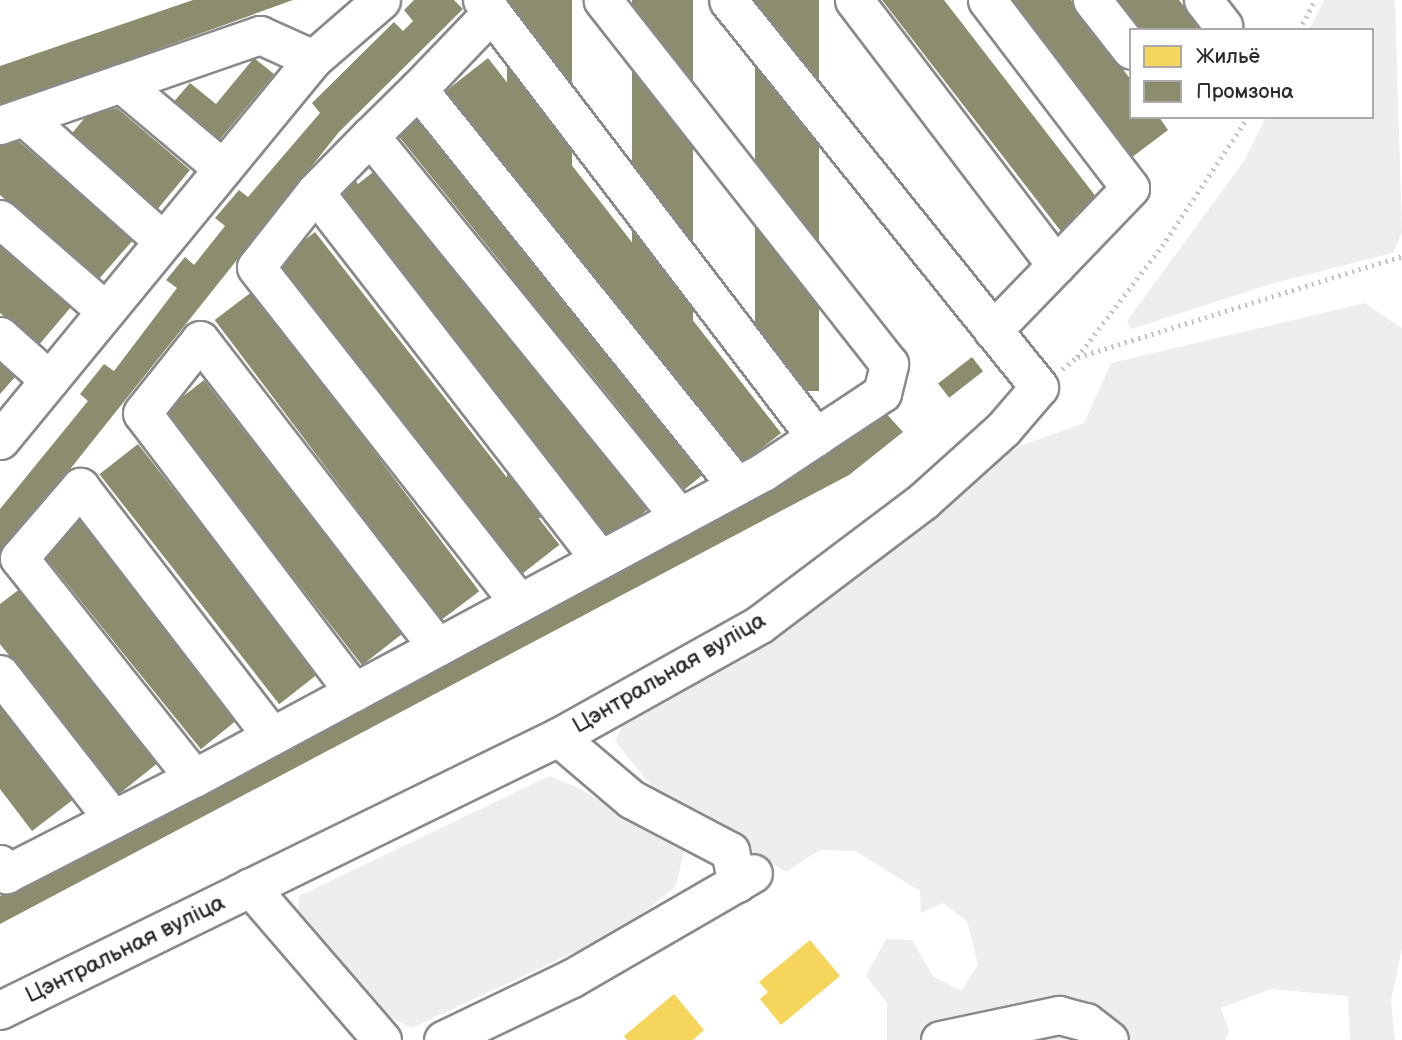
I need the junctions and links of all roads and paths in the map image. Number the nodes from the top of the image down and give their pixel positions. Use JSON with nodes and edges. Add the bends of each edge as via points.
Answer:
{"nodes":[{"id":1,"x":381,"y":0,"type":"edge"},
{"id":2,"x":603,"y":0,"type":"edge"},
{"id":3,"x":728,"y":0,"type":"edge"},
{"id":4,"x":854,"y":0,"type":"edge"},
{"id":5,"x":987,"y":0,"type":"edge"},
{"id":6,"x":1092,"y":0,"type":"edge"},
{"id":7,"x":1315,"y":0,"type":"edge"},
{"id":8,"x":486,"y":6,"type":"edge"},
{"id":9,"x":1300,"y":28,"type":"edge"},
{"id":10,"x":1129,"y":47,"type":"edge"},
{"id":11,"x":313,"y":59,"type":"junction"},
{"id":12,"x":121,"y":83,"type":"junction"},
{"id":13,"x":418,"y":89,"type":"junction"},
{"id":14,"x":1247,"y":119,"type":"edge"},
{"id":15,"x":12,"y":121,"type":"edge"},
{"id":16,"x":370,"y":136,"type":"junction"},
{"id":17,"x":223,"y":169,"type":"junction"},
{"id":18,"x":315,"y":192,"type":"junction"},
{"id":19,"x":0,"y":219,"type":"edge"},
{"id":20,"x":163,"y":242,"type":"junction"},
{"id":21,"x":1402,"y":256,"type":"edge"},
{"id":22,"x":1056,"y":265,"type":"junction"},
{"id":23,"x":106,"y":311,"type":"junction"},
{"id":24,"x":993,"y":330,"type":"junction"},
{"id":25,"x":0,"y":336,"type":"edge"},
{"id":26,"x":1077,"y":357,"type":"junction"},
{"id":27,"x":49,"y":380,"type":"junction"},
{"id":28,"x":1039,"y":387,"type":"junction"},
{"id":29,"x":816,"y":437,"type":"junction"},
{"id":30,"x":0,"y":440,"type":"edge"},
{"id":31,"x":737,"y":486,"type":"junction"},
{"id":32,"x":680,"y":517,"type":"junction"},
{"id":33,"x":600,"y":560,"type":"junction"},
{"id":34,"x":519,"y":603,"type":"junction"},
{"id":35,"x":437,"y":647,"type":"junction"},
{"id":36,"x":0,"y":674,"type":"edge"},
{"id":37,"x":354,"y":692,"type":"junction"},
{"id":38,"x":272,"y":736,"type":"junction"},
{"id":39,"x":558,"y":737,"type":"junction"},
{"id":40,"x":194,"y":778,"type":"junction"},
{"id":41,"x":113,"y":819,"type":"junction"},
{"id":42,"x":0,"y":864,"type":"edge"},
{"id":43,"x":250,"y":887,"type":"junction"},
{"id":44,"x":0,"y":1010,"type":"edge"},
{"id":45,"x":382,"y":1040,"type":"edge"},
{"id":46,"x":443,"y":1040,"type":"edge"},
{"id":47,"x":940,"y":1040,"type":"edge"},
{"id":48,"x":1108,"y":1040,"type":"edge"}],
"edges":[{"from":1,"to":11,"type":"street"},
{"from":2,"to":29,"type":"street","via":[[889,364],[883,393]]},
{"from":3,"to":24,"type":"street"},
{"from":4,"to":22,"type":"street"},
{"from":5,"to":22,"type":"street","via":[[1130,188]]},
{"from":6,"to":10,"type":"street"},
{"from":7,"to":9,"type":"path"},
{"from":8,"to":13,"type":"street"},
{"from":8,"to":29,"type":"street"},
{"from":11,"to":12,"type":"street","via":[[260,35]]},
{"from":11,"to":17,"type":"street"},
{"from":12,"to":15,"type":"street"},
{"from":12,"to":17,"type":"street"},
{"from":13,"to":16,"type":"street"},
{"from":13,"to":31,"type":"street"},
{"from":14,"to":26,"type":"path","via":[[1161,246]]},
{"from":15,"to":20,"type":"street"},
{"from":16,"to":18,"type":"street"},
{"from":16,"to":32,"type":"street"},
{"from":17,"to":20,"type":"street"},
{"from":18,"to":33,"type":"street"},
{"from":18,"to":34,"type":"street","via":[[256,267]]},
{"from":19,"to":23,"type":"street"},
{"from":20,"to":23,"type":"street"},
{"from":21,"to":26,"type":"path"},
{"from":22,"to":24,"type":"street"},
{"from":23,"to":27,"type":"street"},
{"from":24,"to":28,"type":"street"},
{"from":25,"to":27,"type":"street"},
{"from":26,"to":28,"type":"path"},
{"from":27,"to":30,"type":"street"},
{"from":28,"to":39,"type":"street","name":"Цэнтральная вуліца","via":[[1003,429],[923,501],[760,624]]},
{"from":29,"to":31,"type":"street"},
{"from":31,"to":32,"type":"street"},
{"from":32,"to":33,"type":"street"},
{"from":33,"to":34,"type":"street"},
{"from":34,"to":35,"type":"street"},
{"from":35,"to":37,"type":"street"},
{"from":35,"to":37,"type":"street","via":[[200,340],[142,413]]},
{"from":36,"to":41,"type":"street"},
{"from":37,"to":38,"type":"street"},
{"from":38,"to":40,"type":"street"},
{"from":38,"to":40,"type":"street","via":[[80,487],[19,558]]},
{"from":39,"to":43,"type":"street","name":"Цэнтральная вуліца"},
{"from":39,"to":46,"type":"street","via":[[631,799],[730,851],[745,878],[572,978]]},
{"from":40,"to":41,"type":"street"},
{"from":41,"to":42,"type":"street","via":[[6,874]]},
{"from":43,"to":44,"type":"street","name":"Цэнтральная вуліца"},
{"from":43,"to":45,"type":"street","name":"Цэнтральная вуліца"},
{"from":47,"to":48,"type":"street","via":[[1059,1015],[1086,1022]]}]}
